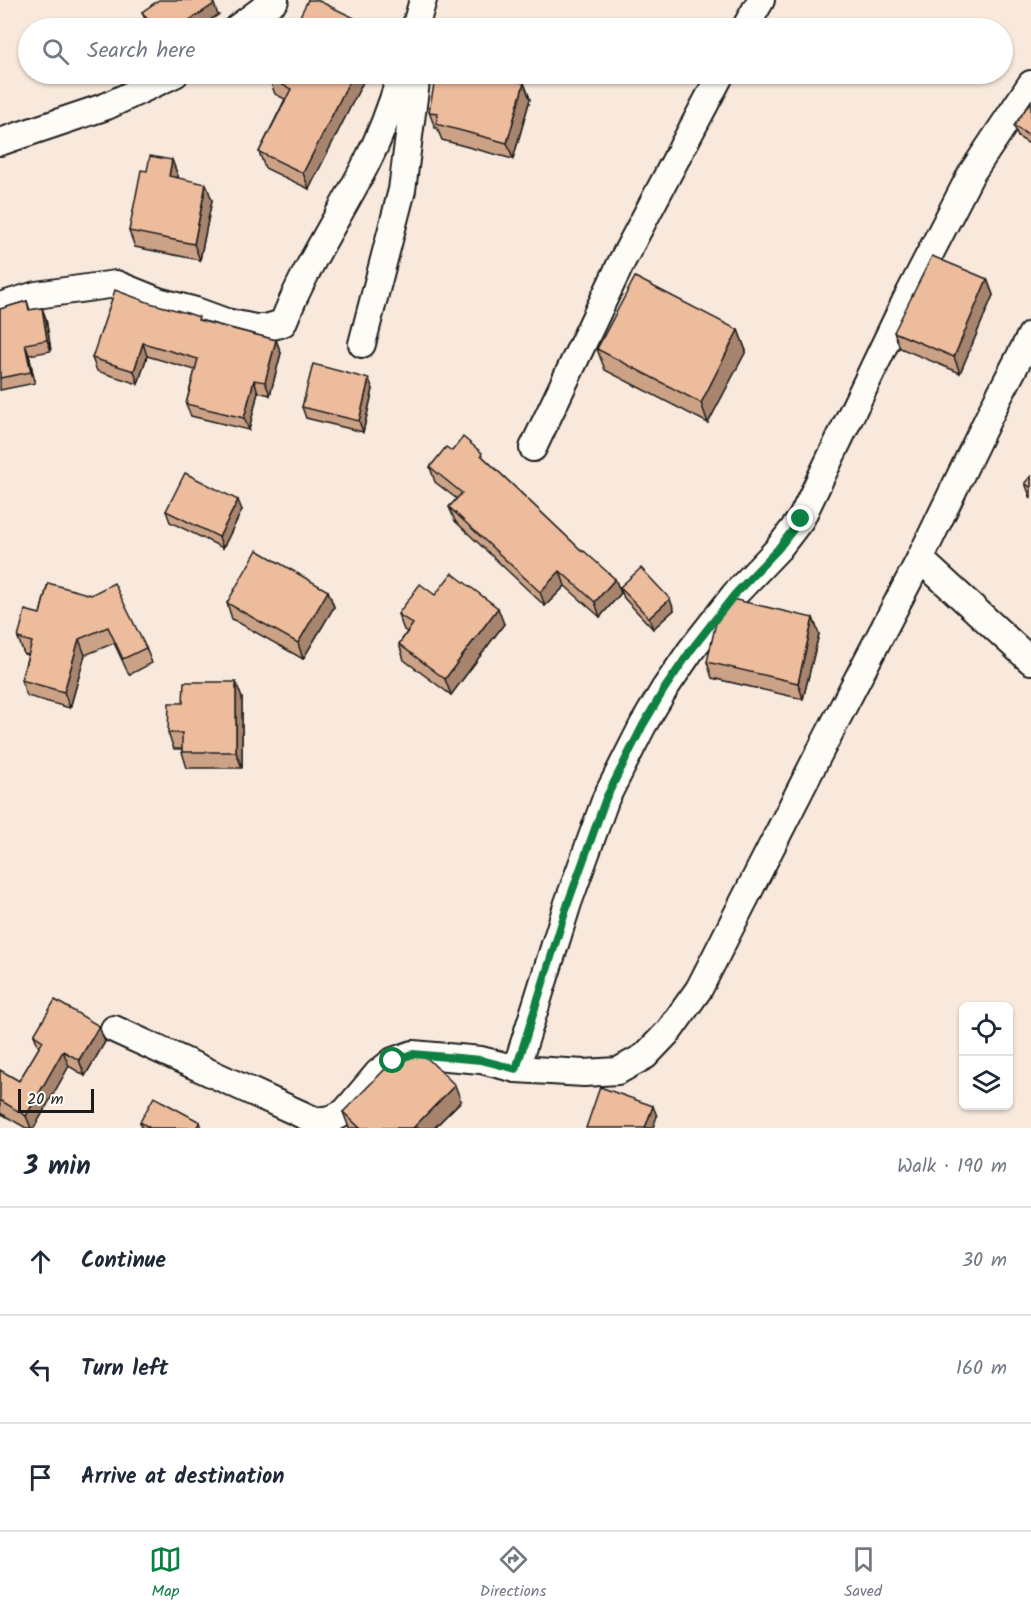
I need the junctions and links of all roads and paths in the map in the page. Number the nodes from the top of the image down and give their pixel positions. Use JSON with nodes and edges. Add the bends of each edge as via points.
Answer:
{"nodes":[{"id":1,"x":275,"y":0,"type":"edge"},
{"id":2,"x":424,"y":0,"type":"edge"},
{"id":3,"x":761,"y":0,"type":"edge"},
{"id":4,"x":251,"y":18,"type":"edge"},
{"id":5,"x":418,"y":18,"type":"edge"},
{"id":6,"x":423,"y":18,"type":"edge"},
{"id":7,"x":751,"y":18,"type":"edge"},
{"id":8,"x":154,"y":84,"type":"edge"},
{"id":9,"x":398,"y":84,"type":"edge"},
{"id":10,"x":416,"y":84,"type":"edge"},
{"id":11,"x":716,"y":84,"type":"edge"},
{"id":12,"x":1031,"y":84,"type":"edge"},
{"id":13,"x":0,"y":142,"type":"edge"},
{"id":14,"x":0,"y":306,"type":"edge"},
{"id":15,"x":1031,"y":335,"type":"edge"},
{"id":16,"x":362,"y":344,"type":"dead end"},
{"id":17,"x":533,"y":448,"type":"dead end"},
{"id":18,"x":920,"y":559,"type":"junction"},
{"id":19,"x":1031,"y":661,"type":"edge"},
{"id":20,"x":114,"y":1029,"type":"dead end"},
{"id":21,"x":516,"y":1069,"type":"junction"}],
"edges":[{"from":1,"to":4,"type":"street"},
{"from":2,"to":5,"type":"street"},
{"from":2,"to":6,"type":"street"},
{"from":3,"to":7,"type":"street"},
{"from":8,"to":13,"type":"street","via":[[107,106]]},
{"from":9,"to":14,"type":"street","via":[[367,163],[293,297],[283,323],[255,328],[226,322],[117,285],[36,295]]},
{"from":10,"to":16,"type":"street","via":[[402,190]]},
{"from":11,"to":17,"type":"street","via":[[622,261]]},
{"from":12,"to":21,"type":"street","via":[[970,174],[801,519],[691,650],[643,725],[602,808]]},
{"from":15,"to":18,"type":"street"},
{"from":18,"to":19,"type":"street"},
{"from":18,"to":21,"type":"street","via":[[699,989],[669,1031],[645,1056],[618,1071]]},
{"from":20,"to":21,"type":"street","via":[[316,1121],[345,1112],[378,1073],[393,1061],[413,1054],[481,1060]]}]}
